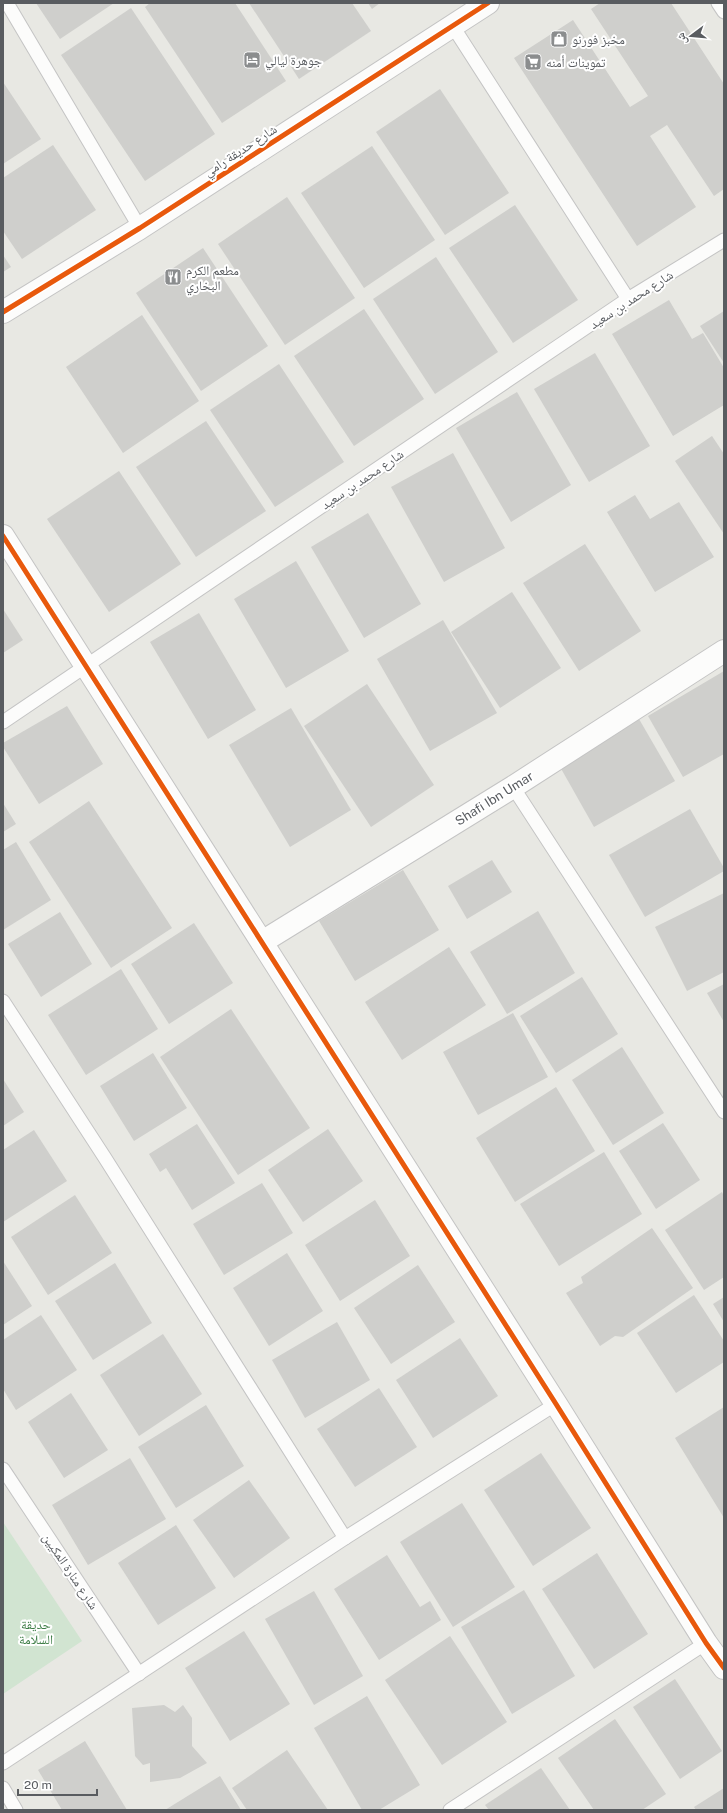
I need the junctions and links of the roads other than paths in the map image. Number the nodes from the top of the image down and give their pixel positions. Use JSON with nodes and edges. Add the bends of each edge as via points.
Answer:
{"nodes":[{"id":1,"x":7,"y":3,"type":"edge"},
{"id":2,"x":488,"y":3,"type":"edge"},
{"id":3,"x":718,"y":3,"type":"edge"},
{"id":4,"x":724,"y":12,"type":"edge"},
{"id":5,"x":452,"y":26,"type":"junction"},
{"id":6,"x":140,"y":228,"type":"junction"},
{"id":7,"x":724,"y":240,"type":"edge"},
{"id":8,"x":628,"y":299,"type":"junction"},
{"id":9,"x":3,"y":312,"type":"edge"},
{"id":10,"x":3,"y":536,"type":"edge"},
{"id":11,"x":724,"y":652,"type":"edge"},
{"id":12,"x":87,"y":666,"type":"junction"},
{"id":13,"x":3,"y":722,"type":"edge"},
{"id":14,"x":513,"y":787,"type":"junction"},
{"id":15,"x":262,"y":942,"type":"junction"},
{"id":16,"x":3,"y":1001,"type":"edge"},
{"id":17,"x":724,"y":1112,"type":"edge"},
{"id":18,"x":556,"y":1404,"type":"junction"},
{"id":19,"x":3,"y":1469,"type":"edge"},
{"id":20,"x":345,"y":1538,"type":"junction"},
{"id":21,"x":706,"y":1643,"type":"junction"},
{"id":22,"x":724,"y":1668,"type":"edge"},
{"id":23,"x":139,"y":1674,"type":"junction"},
{"id":24,"x":3,"y":1763,"type":"edge"},
{"id":25,"x":3,"y":1788,"type":"edge"},
{"id":26,"x":16,"y":1810,"type":"edge"},
{"id":27,"x":450,"y":1810,"type":"edge"}],
"edges":[{"from":1,"to":6,"type":"lane"},
{"from":2,"to":5,"type":"street","name":"شارع حديقة رامي"},
{"from":3,"to":4,"type":"lane"},
{"from":5,"to":6,"type":"street","name":"شارع حديقة رامي"},
{"from":5,"to":8,"type":"lane"},
{"from":6,"to":9,"type":"street","name":"شارع حديقة رامي"},
{"from":7,"to":8,"type":"lane","name":"شارع محمد بن سعيد"},
{"from":8,"to":12,"type":"lane","name":"شارع محمد بن سعيد"},
{"from":10,"to":12,"type":"street"},
{"from":11,"to":14,"type":"street","name":"Shafi Ibn Umar"},
{"from":12,"to":13,"type":"lane","name":"شارع محمد بن سعيد"},
{"from":12,"to":15,"type":"street"},
{"from":14,"to":15,"type":"street","name":"Shafi Ibn Umar"},
{"from":14,"to":17,"type":"lane"},
{"from":15,"to":18,"type":"street"},
{"from":16,"to":20,"type":"lane"},
{"from":18,"to":20,"type":"lane"},
{"from":18,"to":21,"type":"street"},
{"from":19,"to":23,"type":"lane","name":"شارع منارة المكيين"},
{"from":20,"to":23,"type":"lane"},
{"from":21,"to":22,"type":"street"},
{"from":21,"to":27,"type":"lane"},
{"from":23,"to":24,"type":"lane"},
{"from":25,"to":26,"type":"lane"}]}
